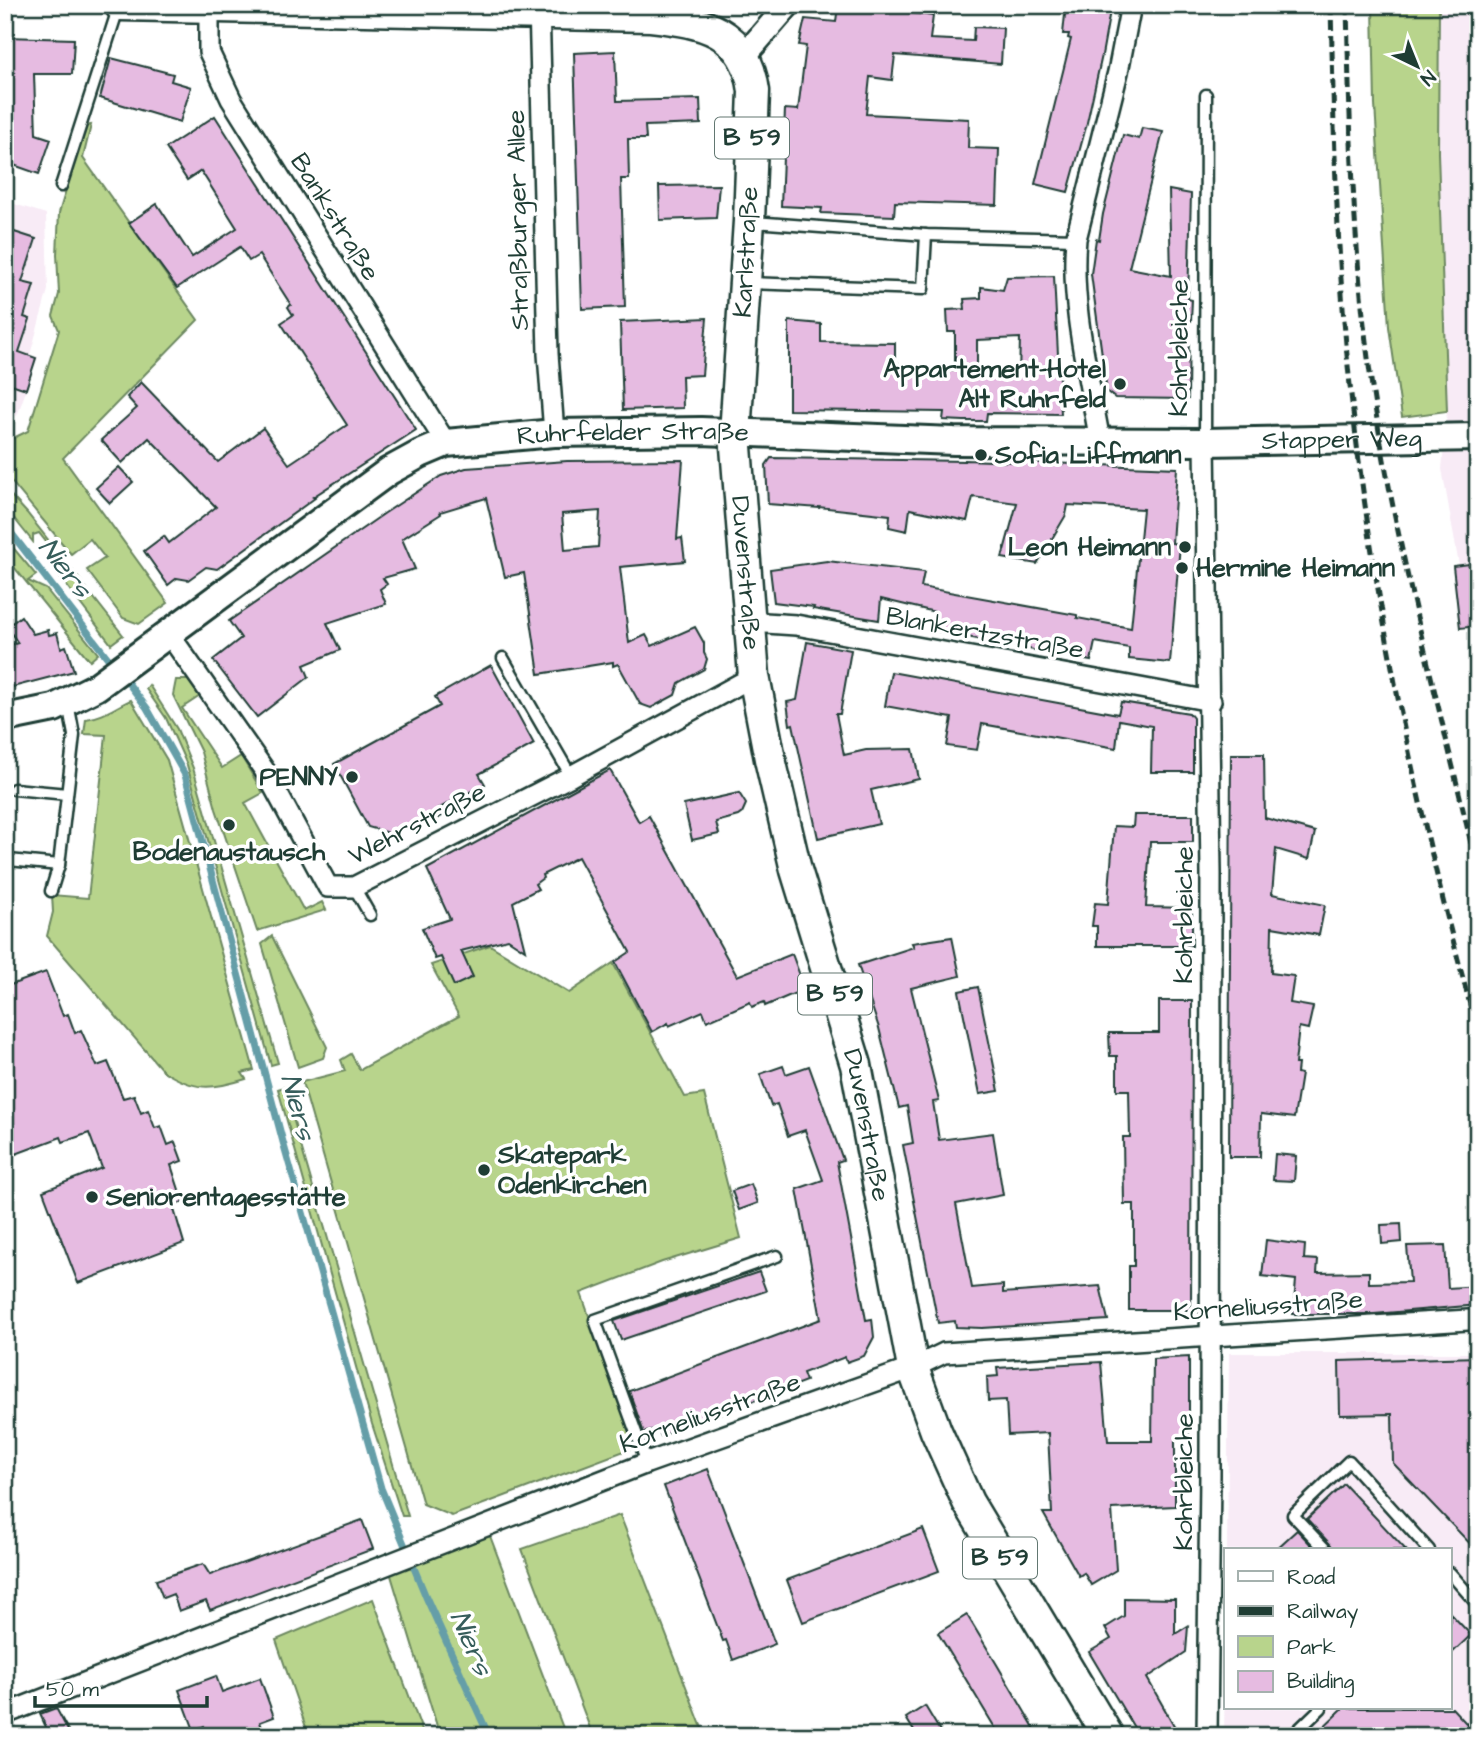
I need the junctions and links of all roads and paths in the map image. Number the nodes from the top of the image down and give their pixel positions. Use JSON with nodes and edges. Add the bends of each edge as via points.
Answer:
{"nodes":[{"id":1,"x":120,"y":5,"type":"edge"},
{"id":2,"x":788,"y":5,"type":"edge"},
{"id":3,"x":1131,"y":5,"type":"edge"},
{"id":4,"x":209,"y":8,"type":"junction"},
{"id":5,"x":539,"y":9,"type":"edge"},
{"id":6,"x":744,"y":57,"type":"junction"},
{"id":7,"x":1206,"y":94,"type":"dead end"},
{"id":8,"x":61,"y":186,"type":"dead end"},
{"id":9,"x":749,"y":221,"type":"junction"},
{"id":10,"x":926,"y":235,"type":"junction"},
{"id":11,"x":1076,"y":239,"type":"junction"},
{"id":12,"x":743,"y":283,"type":"junction"},
{"id":13,"x":554,"y":433,"type":"junction"},
{"id":14,"x":735,"y":434,"type":"junction"},
{"id":15,"x":1478,"y":437,"type":"edge"},
{"id":16,"x":1100,"y":442,"type":"junction"},
{"id":17,"x":1205,"y":442,"type":"junction"},
{"id":18,"x":446,"y":443,"type":"junction"},
{"id":19,"x":750,"y":622,"type":"junction"},
{"id":20,"x":169,"y":634,"type":"junction"},
{"id":21,"x":503,"y":658,"type":"dead end"},
{"id":22,"x":754,"y":676,"type":"junction"},
{"id":23,"x":1210,"y":701,"type":"junction"},
{"id":24,"x":68,"y":702,"type":"junction"},
{"id":25,"x":5,"y":718,"type":"edge"},
{"id":26,"x":571,"y":776,"type":"junction"},
{"id":27,"x":14,"y":789,"type":"dead end"},
{"id":28,"x":67,"y":794,"type":"junction"},
{"id":29,"x":9,"y":860,"type":"dead end"},
{"id":30,"x":59,"y":866,"type":"junction"},
{"id":31,"x":354,"y":887,"type":"junction"},
{"id":32,"x":51,"y":891,"type":"dead end"},
{"id":33,"x":370,"y":915,"type":"dead end"},
{"id":34,"x":777,"y":1256,"type":"dead end"},
{"id":35,"x":1468,"y":1320,"type":"dead end"},
{"id":36,"x":1210,"y":1336,"type":"junction"},
{"id":37,"x":914,"y":1368,"type":"junction"},
{"id":38,"x":648,"y":1463,"type":"junction"},
{"id":39,"x":1324,"y":1548,"type":"edge"},
{"id":40,"x":1427,"y":1548,"type":"edge"},
{"id":41,"x":1452,"y":1579,"type":"edge"},
{"id":42,"x":1478,"y":1605,"type":"edge"},
{"id":43,"x":1319,"y":1710,"type":"edge"},
{"id":44,"x":5,"y":1714,"type":"edge"},
{"id":45,"x":1108,"y":1736,"type":"edge"},
{"id":46,"x":1207,"y":1736,"type":"edge"},
{"id":47,"x":1292,"y":1736,"type":"edge"}],
"edges":[{"from":1,"to":4,"type":"main road","number":"B 59"},
{"from":1,"to":8,"type":"lane"},
{"from":2,"to":6,"type":"street"},
{"from":3,"to":11,"type":"street"},
{"from":4,"to":5,"type":"main road","number":"B 59","via":[[482,14]]},
{"from":4,"to":18,"type":"street","name":"Bankstraße","via":[[209,52],[231,99]]},
{"from":5,"to":6,"type":"main road","number":"B 59","via":[[687,21],[727,37]]},
{"from":5,"to":13,"type":"street","name":"Straßburger Allee"},
{"from":6,"to":9,"type":"main road","name":"Karlstraße","number":"B 59","via":[[754,91]]},
{"from":7,"to":17,"type":"lane","name":"Kohrbleiche"},
{"from":9,"to":10,"type":"lane"},
{"from":9,"to":12,"type":"main road","name":"Karlstraße","number":"B 59"},
{"from":10,"to":11,"type":"lane"},
{"from":10,"to":12,"type":"lane","via":[[923,289]]},
{"from":11,"to":16,"type":"street","via":[[1076,295]]},
{"from":12,"to":14,"type":"main road","name":"Karlstraße","number":"B 59"},
{"from":13,"to":14,"type":"main road","name":"Ruhrfelder Straße"},
{"from":13,"to":18,"type":"main road","name":"Ruhrfelder Straße"},
{"from":14,"to":16,"type":"main road","name":"Ruhrfelder Straße"},
{"from":14,"to":19,"type":"main road","name":"Duvenstraße","number":"B 59"},
{"from":15,"to":17,"type":"main road","name":"Stapper Weg"},
{"from":16,"to":17,"type":"main road","name":"Ruhrfelder Straße"},
{"from":17,"to":23,"type":"street","name":"Kohrbleiche"},
{"from":18,"to":20,"type":"main road","name":"Ruhrfelder Straße","via":[[389,471]]},
{"from":19,"to":22,"type":"main road","name":"Duvenstraße","number":"B 59"},
{"from":19,"to":23,"type":"street","name":"Blankertzstraße","via":[[796,625]]},
{"from":20,"to":24,"type":"main road","name":"Ruhrfelder Straße"},
{"from":20,"to":31,"type":"street","name":"Wehrstraße","via":[[267,774],[328,887]]},
{"from":21,"to":26,"type":"lane"},
{"from":22,"to":26,"type":"street","name":"Wehrstraße"},
{"from":22,"to":37,"type":"main road","name":"Duvenstraße","number":"B 59","via":[[796,870],[856,1065]]},
{"from":23,"to":36,"type":"street","name":"Kohrbleiche"},
{"from":24,"to":25,"type":"main road","name":"Ruhrfelder Straße"},
{"from":24,"to":28,"type":"lane","via":[[74,734]]},
{"from":26,"to":31,"type":"street","name":"Wehrstraße"},
{"from":27,"to":28,"type":"lane"},
{"from":28,"to":30,"type":"lane"},
{"from":29,"to":30,"type":"lane"},
{"from":30,"to":32,"type":"lane"},
{"from":31,"to":33,"type":"lane"},
{"from":34,"to":38,"type":"lane","via":[[595,1320]]},
{"from":35,"to":36,"type":"street","name":"Korneliusstraße"},
{"from":36,"to":37,"type":"street","name":"Korneliusstraße","via":[[944,1353]]},
{"from":36,"to":46,"type":"street","name":"Kohrbleiche"},
{"from":37,"to":38,"type":"street","name":"Korneliusstraße"},
{"from":37,"to":45,"type":"main road","name":"Duvenstraße","number":"B 59","via":[[968,1502]]},
{"from":38,"to":44,"type":"street","name":"Korneliusstraße"},
{"from":39,"to":40,"type":"lane","via":[[1293,1515],[1349,1461]]},
{"from":41,"to":42,"type":"lane"},
{"from":43,"to":47,"type":"lane"}]}
